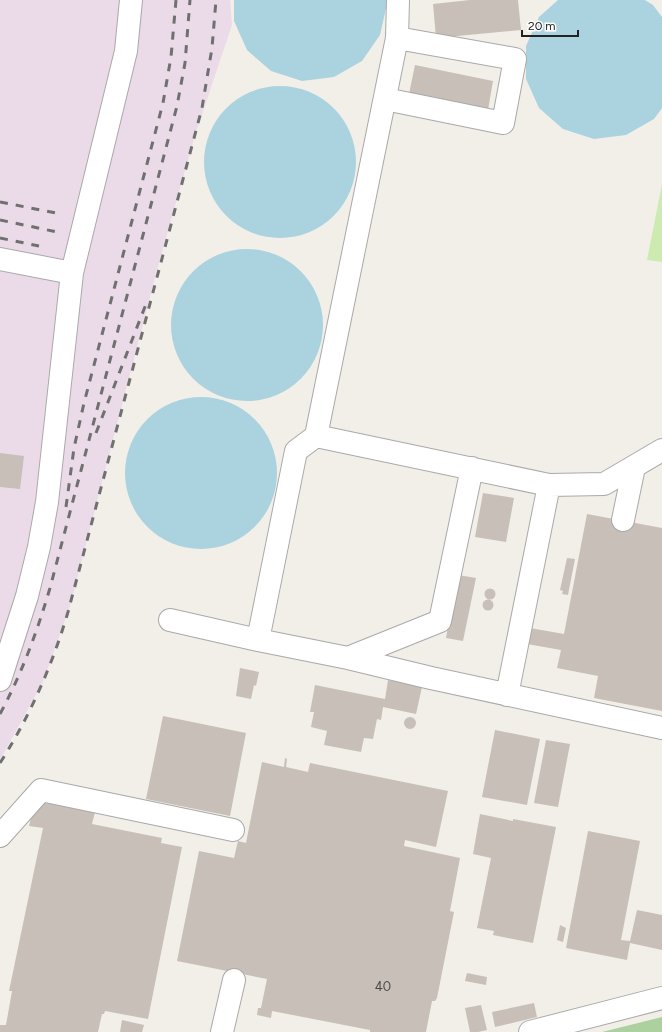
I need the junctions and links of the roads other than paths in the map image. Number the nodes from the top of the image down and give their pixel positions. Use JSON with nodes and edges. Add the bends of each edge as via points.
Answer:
{"nodes":[{"id":1,"x":131,"y":0,"type":"edge"},
{"id":2,"x":398,"y":0,"type":"edge"},
{"id":3,"x":397,"y":38,"type":"junction"},
{"id":4,"x":385,"y":99,"type":"junction"},
{"id":5,"x":0,"y":259,"type":"edge"},
{"id":6,"x":72,"y":273,"type":"junction"},
{"id":7,"x":316,"y":436,"type":"junction"},
{"id":8,"x":662,"y":450,"type":"edge"},
{"id":9,"x":634,"y":467,"type":"junction"},
{"id":10,"x":472,"y":468,"type":"junction"},
{"id":11,"x":549,"y":484,"type":"junction"},
{"id":12,"x":623,"y":520,"type":"dead end"},
{"id":13,"x":170,"y":620,"type":"dead end"},
{"id":14,"x":258,"y":640,"type":"junction"},
{"id":15,"x":348,"y":658,"type":"junction"},
{"id":16,"x":0,"y":680,"type":"edge"},
{"id":17,"x":507,"y":695,"type":"junction"},
{"id":18,"x":662,"y":728,"type":"edge"},
{"id":19,"x":233,"y":830,"type":"dead end"},
{"id":20,"x":0,"y":836,"type":"edge"},
{"id":21,"x":234,"y":980,"type":"dead end"},
{"id":22,"x":662,"y":998,"type":"edge"},
{"id":23,"x":222,"y":1032,"type":"edge"},
{"id":24,"x":530,"y":1032,"type":"edge"}],
"edges":[{"from":1,"to":6,"type":"lane","via":[[126,51]]},
{"from":2,"to":3,"type":"lane"},
{"from":3,"to":4,"type":"lane"},
{"from":3,"to":4,"type":"lane","via":[[515,58],[503,123]]},
{"from":4,"to":7,"type":"lane"},
{"from":5,"to":6,"type":"lane"},
{"from":6,"to":16,"type":"lane","via":[[40,547]]},
{"from":7,"to":10,"type":"lane"},
{"from":7,"to":14,"type":"lane","via":[[296,451]]},
{"from":8,"to":9,"type":"lane"},
{"from":9,"to":11,"type":"lane","via":[[604,484]]},
{"from":9,"to":12,"type":"lane"},
{"from":10,"to":11,"type":"lane"},
{"from":10,"to":15,"type":"lane","via":[[440,620]]},
{"from":11,"to":17,"type":"lane"},
{"from":13,"to":14,"type":"lane"},
{"from":14,"to":15,"type":"lane"},
{"from":15,"to":17,"type":"lane"},
{"from":17,"to":18,"type":"lane"},
{"from":19,"to":20,"type":"lane","via":[[41,790]]},
{"from":21,"to":23,"type":"lane"},
{"from":22,"to":24,"type":"lane"}]}
